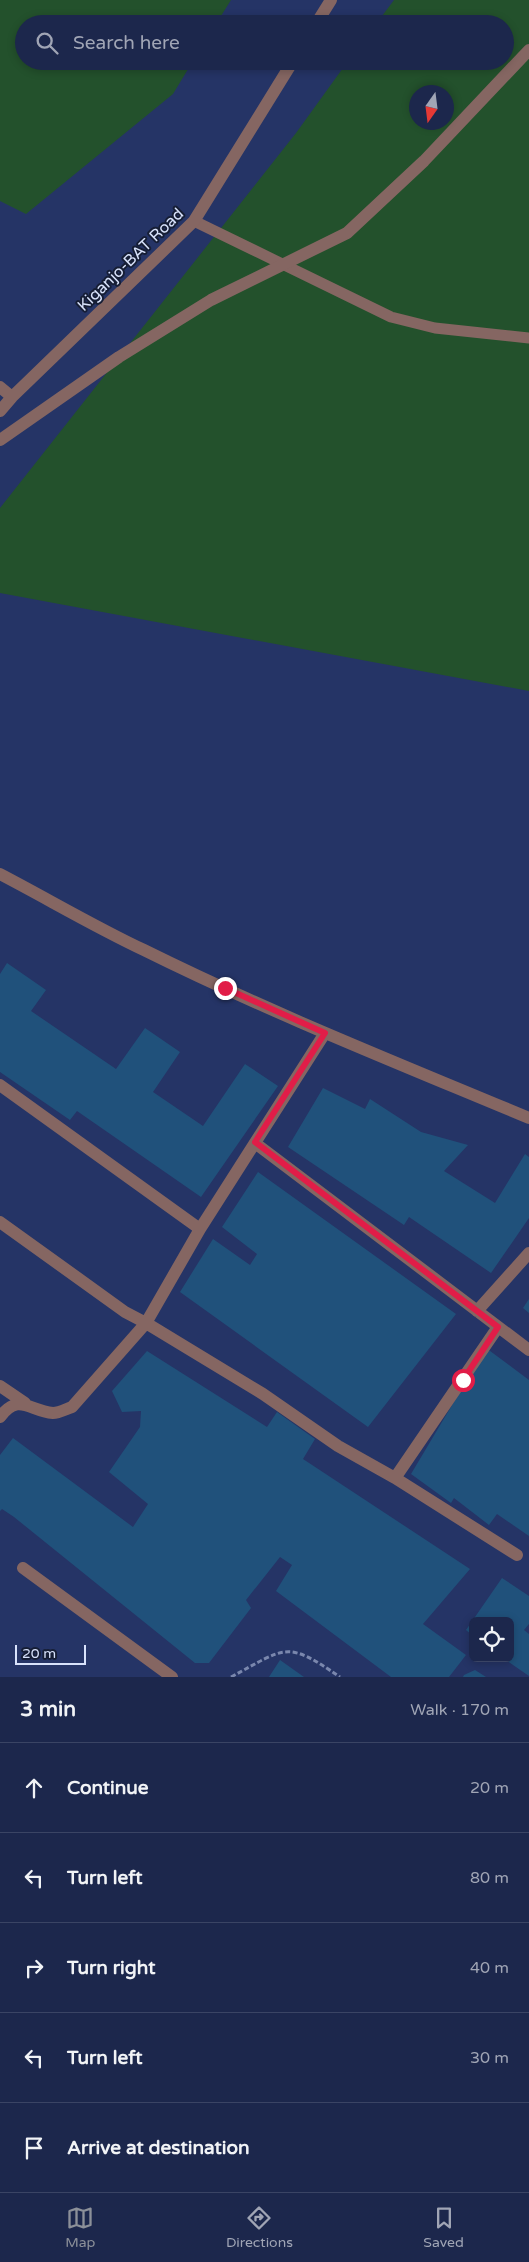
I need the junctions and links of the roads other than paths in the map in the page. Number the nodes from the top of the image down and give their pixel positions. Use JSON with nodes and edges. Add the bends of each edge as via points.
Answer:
{"nodes":[{"id":1,"x":331,"y":0,"type":"edge"},
{"id":2,"x":322,"y":15,"type":"edge"},
{"id":3,"x":529,"y":50,"type":"edge"},
{"id":4,"x":514,"y":66,"type":"edge"},
{"id":5,"x":287,"y":70,"type":"edge"},
{"id":6,"x":510,"y":70,"type":"edge"},
{"id":7,"x":194,"y":221,"type":"junction"},
{"id":8,"x":283,"y":264,"type":"junction"},
{"id":9,"x":529,"y":338,"type":"edge"},
{"id":10,"x":0,"y":387,"type":"edge"},
{"id":11,"x":12,"y":397,"type":"junction"},
{"id":12,"x":0,"y":411,"type":"edge"},
{"id":13,"x":0,"y":440,"type":"edge"},
{"id":14,"x":0,"y":874,"type":"edge"},
{"id":15,"x":325,"y":1033,"type":"junction"},
{"id":16,"x":0,"y":1085,"type":"edge"},
{"id":17,"x":529,"y":1118,"type":"edge"},
{"id":18,"x":255,"y":1142,"type":"junction"},
{"id":19,"x":0,"y":1222,"type":"edge"},
{"id":20,"x":200,"y":1229,"type":"junction"},
{"id":21,"x":529,"y":1253,"type":"edge"},
{"id":22,"x":477,"y":1311,"type":"junction"},
{"id":23,"x":146,"y":1323,"type":"junction"},
{"id":24,"x":498,"y":1327,"type":"junction"},
{"id":25,"x":529,"y":1350,"type":"edge"},
{"id":26,"x":0,"y":1386,"type":"edge"},
{"id":27,"x":24,"y":1403,"type":"junction"},
{"id":28,"x":0,"y":1417,"type":"edge"},
{"id":29,"x":395,"y":1478,"type":"junction"},
{"id":30,"x":517,"y":1555,"type":"dead end"},
{"id":31,"x":23,"y":1568,"type":"dead end"},
{"id":32,"x":172,"y":1677,"type":"edge"}],
"edges":[{"from":1,"to":2,"type":"street"},
{"from":3,"to":4,"type":"street"},
{"from":5,"to":7,"type":"street","name":"Kiganjo-BAT Road"},
{"from":6,"to":8,"type":"street","via":[[424,161],[347,233]]},
{"from":7,"to":8,"type":"lane"},
{"from":7,"to":11,"type":"street","name":"Kiganjo-BAT Road"},
{"from":8,"to":9,"type":"lane","via":[[391,318],[410,324]]},
{"from":8,"to":13,"type":"street","via":[[211,300],[119,357]]},
{"from":10,"to":11,"type":"street"},
{"from":11,"to":12,"type":"street","name":"Kiganjo-BAT Road"},
{"from":14,"to":15,"type":"street","via":[[142,950]]},
{"from":15,"to":17,"type":"street"},
{"from":15,"to":18,"type":"street"},
{"from":16,"to":20,"type":"street"},
{"from":18,"to":20,"type":"street"},
{"from":18,"to":22,"type":"street"},
{"from":19,"to":23,"type":"street","via":[[125,1312]]},
{"from":20,"to":23,"type":"street"},
{"from":21,"to":22,"type":"street"},
{"from":22,"to":24,"type":"street"},
{"from":23,"to":27,"type":"street","via":[[72,1407],[55,1413]]},
{"from":23,"to":29,"type":"street","via":[[264,1394],[338,1446]]},
{"from":24,"to":25,"type":"street"},
{"from":24,"to":29,"type":"street"},
{"from":26,"to":27,"type":"street"},
{"from":27,"to":28,"type":"street","via":[[13,1404]]},
{"from":29,"to":30,"type":"street"},
{"from":31,"to":32,"type":"street"}]}
